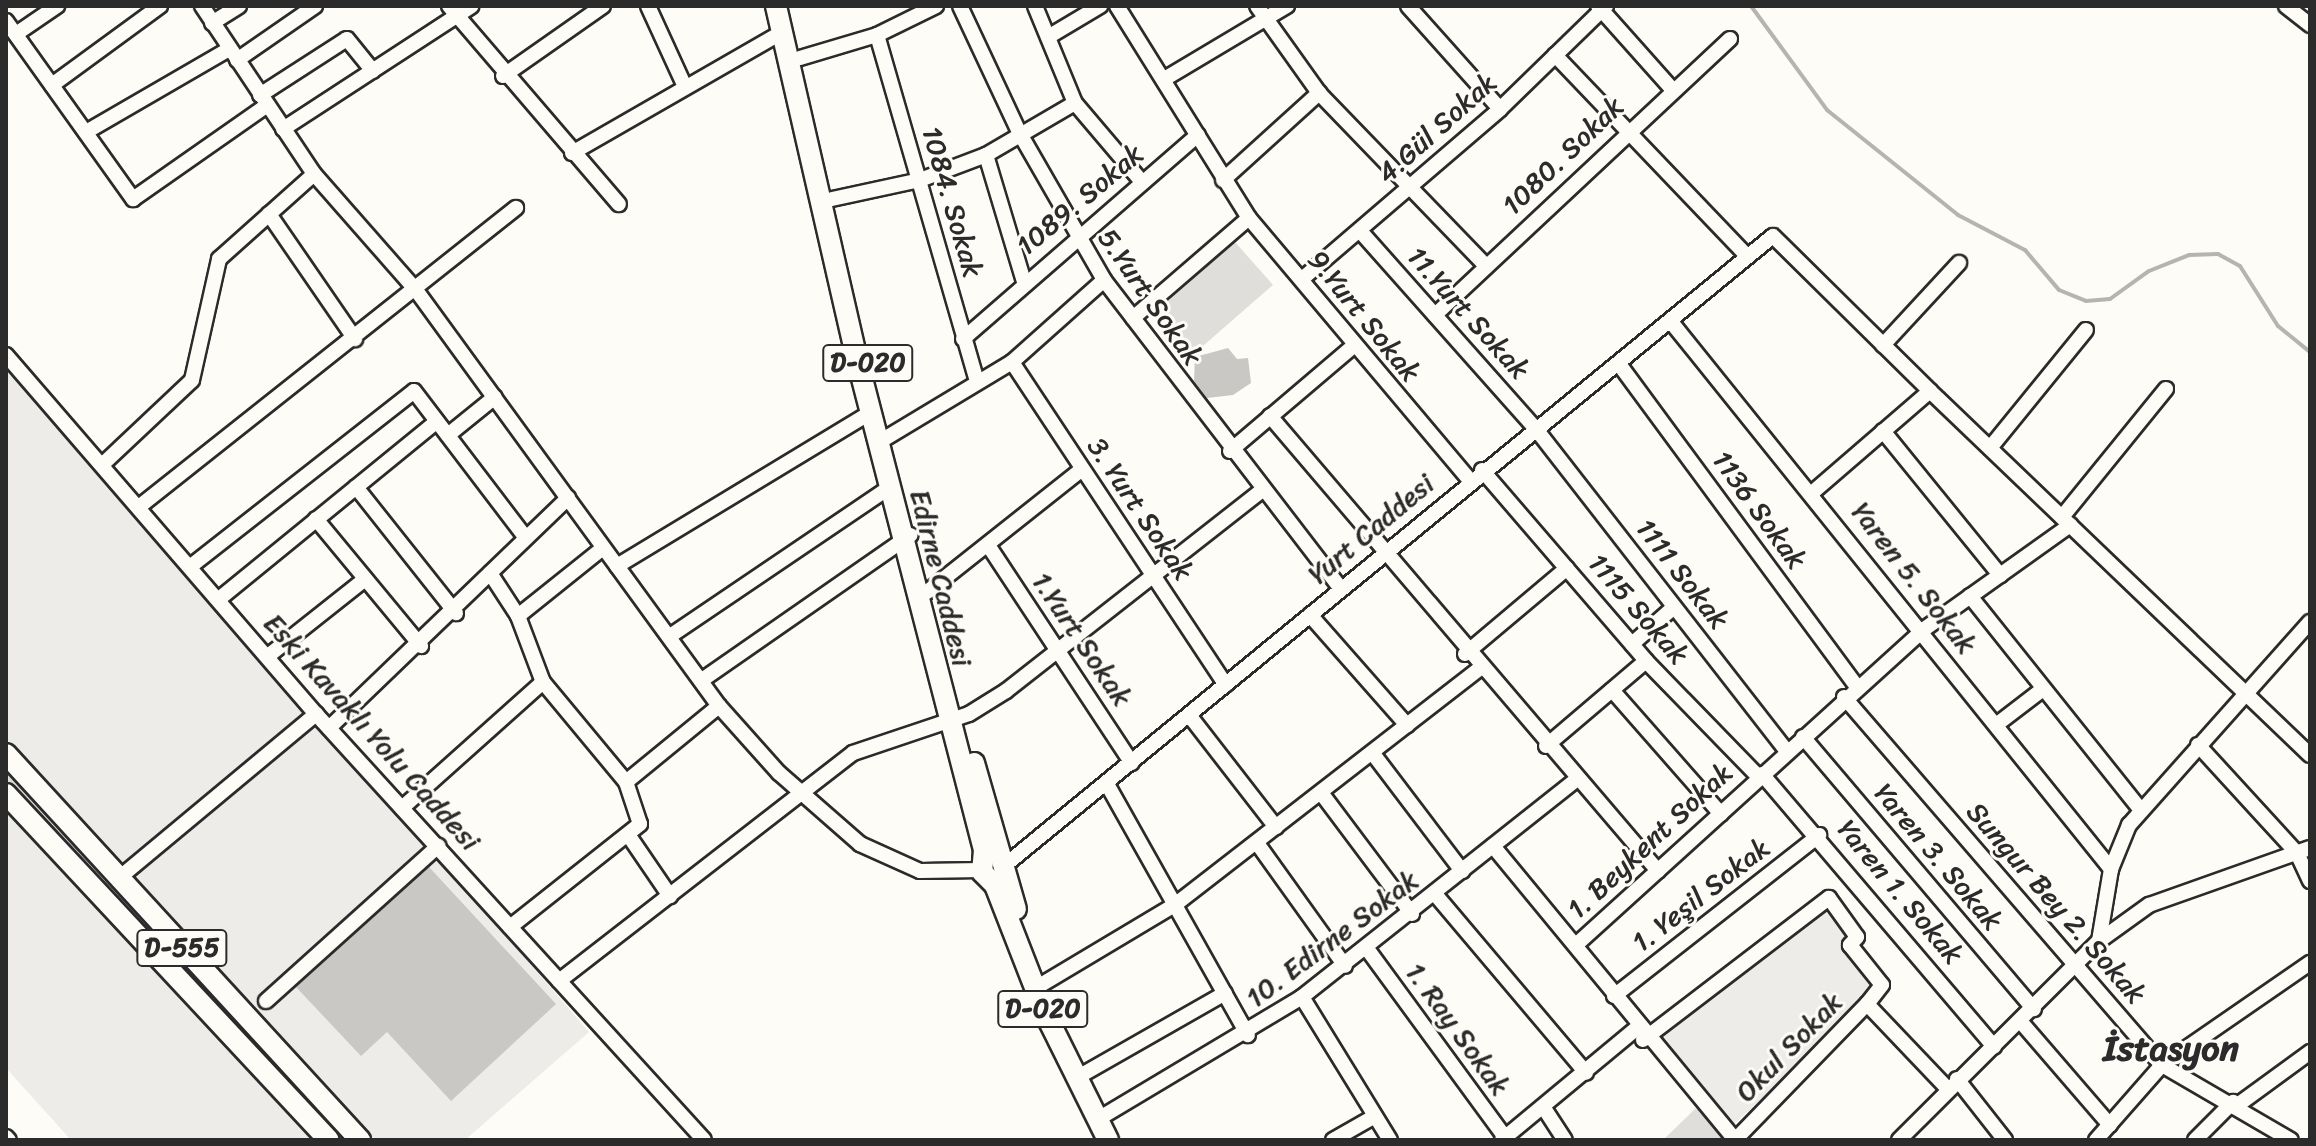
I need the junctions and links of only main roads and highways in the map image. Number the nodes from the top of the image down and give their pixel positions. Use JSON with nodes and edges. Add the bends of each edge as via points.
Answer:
{"nodes":[{"id":1,"x":776,"y":6,"type":"edge"},
{"id":2,"x":790,"y":6,"type":"edge"},
{"id":3,"x":907,"y":536,"type":"junction"},
{"id":4,"x":955,"y":719,"type":"junction"},
{"id":5,"x":6,"y":754,"type":"edge"},
{"id":6,"x":6,"y":794,"type":"edge"},
{"id":7,"x":993,"y":868,"type":"junction"},
{"id":8,"x":329,"y":1140,"type":"edge"},
{"id":9,"x":360,"y":1140,"type":"edge"},
{"id":10,"x":1108,"y":1140,"type":"edge"},
{"id":11,"x":1120,"y":1140,"type":"edge"}],
"edges":[{"from":1,"to":3,"type":"highway","name":"Edirne Caddesi","via":[[870,413]]},
{"from":2,"to":3,"type":"highway","name":"Edirne Caddesi","number":"D-020"},
{"from":3,"to":4,"type":"highway","name":"Edirne Caddesi"},
{"from":3,"to":4,"type":"highway","name":"Edirne Caddesi","number":"D-020","via":[[927,592]]},
{"from":4,"to":7,"type":"highway","name":"Edirne Caddesi"},
{"from":5,"to":9,"type":"highway","number":"D-555"},
{"from":6,"to":8,"type":"highway","number":"D-555"},
{"from":7,"to":10,"type":"highway","name":"Edirne Caddesi","number":"D-020"},
{"from":7,"to":11,"type":"highway","name":"Edirne Caddesi","number":"D-020"}]}
